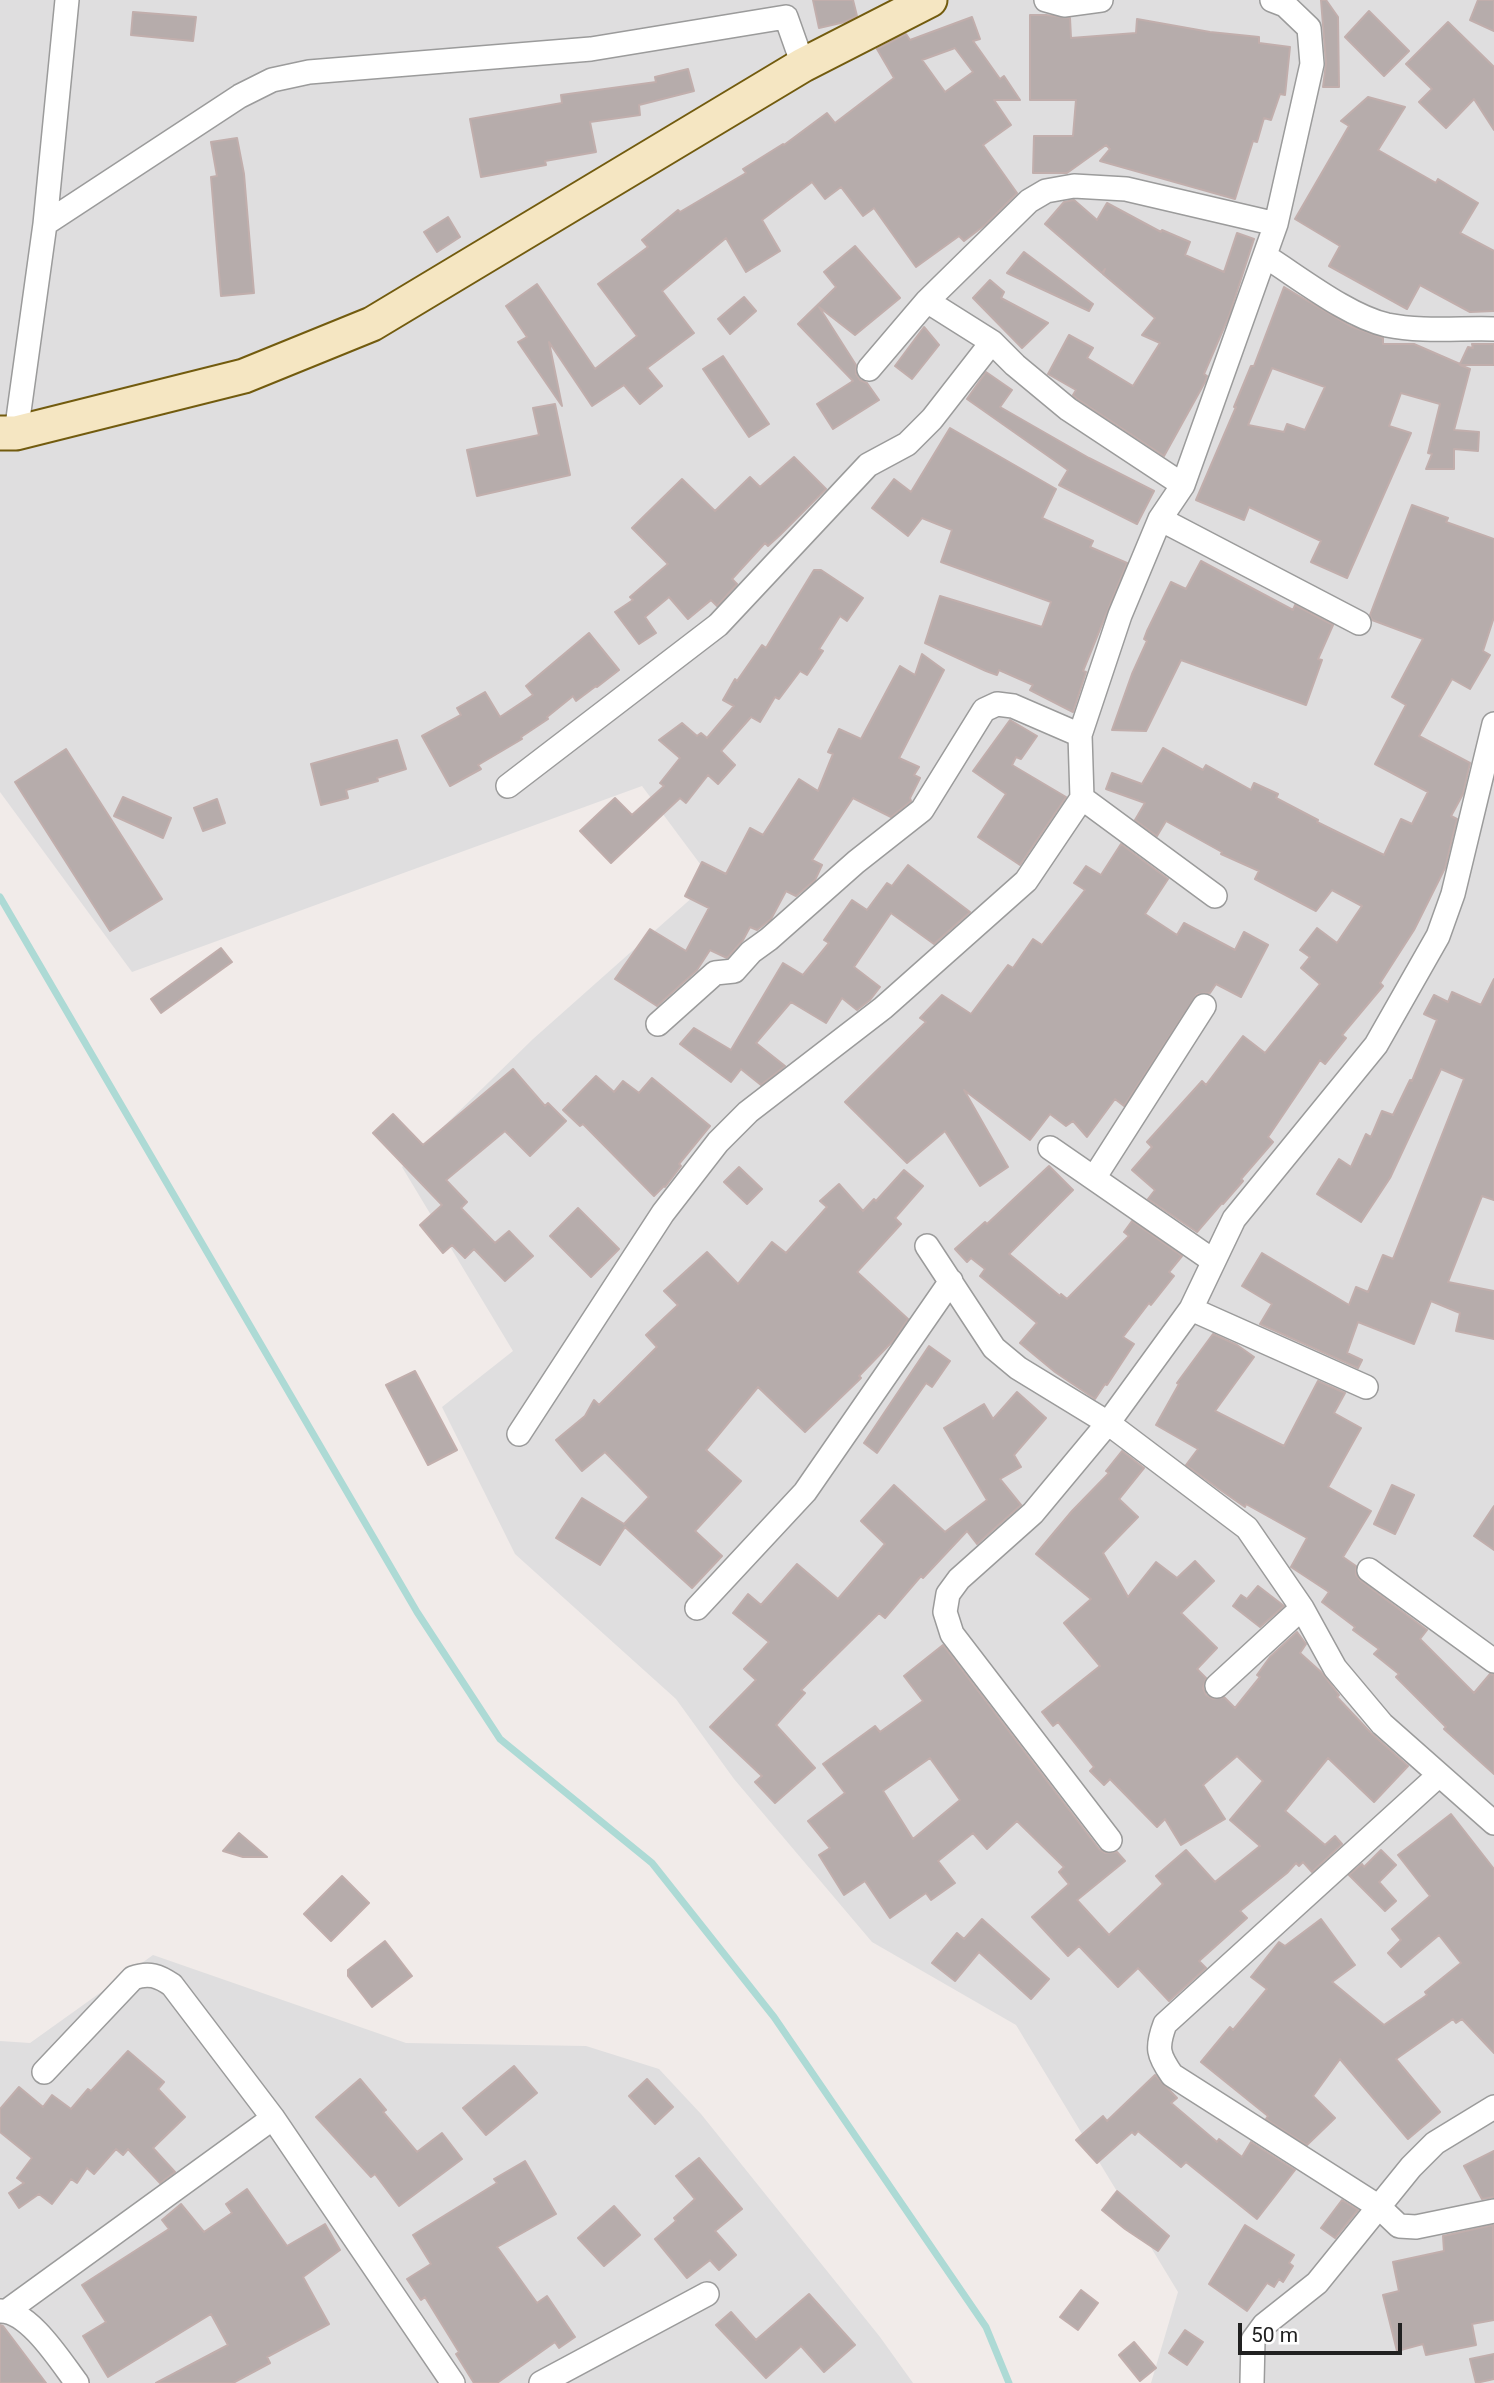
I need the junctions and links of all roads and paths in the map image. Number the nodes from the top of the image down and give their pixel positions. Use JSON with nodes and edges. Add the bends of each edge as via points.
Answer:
{"nodes":[{"id":1,"x":67,"y":0,"type":"edge"},
{"id":2,"x":930,"y":0,"type":"edge"},
{"id":3,"x":1046,"y":0,"type":"edge"},
{"id":4,"x":1101,"y":0,"type":"edge"},
{"id":5,"x":1272,"y":0,"type":"edge"},
{"id":6,"x":784,"y":9,"type":"edge"},
{"id":7,"x":803,"y":65,"type":"junction"},
{"id":8,"x":46,"y":224,"type":"junction"},
{"id":9,"x":1276,"y":224,"type":"junction"},
{"id":10,"x":1265,"y":256,"type":"junction"},
{"id":11,"x":927,"y":301,"type":"junction"},
{"id":12,"x":1494,"y":329,"type":"edge"},
{"id":13,"x":992,"y":342,"type":"junction"},
{"id":14,"x":869,"y":369,"type":"dead end"},
{"id":15,"x":8,"y":433,"type":"edge"},
{"id":16,"x":1183,"y":485,"type":"junction"},
{"id":17,"x":1160,"y":519,"type":"junction"},
{"id":18,"x":1359,"y":624,"type":"dead end"},
{"id":19,"x":1494,"y":724,"type":"edge"},
{"id":20,"x":1080,"y":735,"type":"junction"},
{"id":21,"x":508,"y":786,"type":"dead end"},
{"id":22,"x":1082,"y":798,"type":"junction"},
{"id":23,"x":1215,"y":896,"type":"dead end"},
{"id":24,"x":1204,"y":1006,"type":"dead end"},
{"id":25,"x":658,"y":1024,"type":"dead end"},
{"id":26,"x":1050,"y":1148,"type":"dead end"},
{"id":27,"x":1094,"y":1178,"type":"junction"},
{"id":28,"x":927,"y":1246,"type":"dead end"},
{"id":29,"x":1212,"y":1260,"type":"junction"},
{"id":30,"x":951,"y":1281,"type":"junction"},
{"id":31,"x":1191,"y":1309,"type":"junction"},
{"id":32,"x":1366,"y":1387,"type":"dead end"},
{"id":33,"x":1108,"y":1423,"type":"junction"},
{"id":34,"x":519,"y":1434,"type":"dead end"},
{"id":35,"x":1369,"y":1570,"type":"dead end"},
{"id":36,"x":697,"y":1608,"type":"dead end"},
{"id":37,"x":1302,"y":1608,"type":"junction"},
{"id":38,"x":1494,"y":1661,"type":"edge"},
{"id":39,"x":1217,"y":1686,"type":"dead end"},
{"id":40,"x":1439,"y":1775,"type":"junction"},
{"id":41,"x":1494,"y":1823,"type":"edge"},
{"id":42,"x":1110,"y":1840,"type":"dead end"},
{"id":43,"x":44,"y":2072,"type":"dead end"},
{"id":44,"x":1494,"y":2107,"type":"edge"},
{"id":45,"x":273,"y":2118,"type":"junction"},
{"id":46,"x":1379,"y":2207,"type":"junction"},
{"id":47,"x":1494,"y":2211,"type":"edge"},
{"id":48,"x":707,"y":2294,"type":"dead end"},
{"id":49,"x":4,"y":2311,"type":"edge"},
{"id":50,"x":77,"y":2383,"type":"edge"},
{"id":51,"x":453,"y":2383,"type":"edge"},
{"id":52,"x":541,"y":2383,"type":"edge"},
{"id":53,"x":1252,"y":2383,"type":"edge"}],
"edges":[{"from":1,"to":8,"type":"street"},
{"from":2,"to":7,"type":"main road"},
{"from":3,"to":4,"type":"street","via":[[1063,5]]},
{"from":5,"to":9,"type":"street","via":[[1285,5],[1309,28],[1312,64]]},
{"from":6,"to":7,"type":"street"},
{"from":6,"to":8,"type":"street","via":[[591,49],[309,72],[272,80],[240,96]]},
{"from":7,"to":15,"type":"main road","via":[[372,324],[244,376]]},
{"from":8,"to":15,"type":"street"},
{"from":9,"to":10,"type":"street"},
{"from":9,"to":11,"type":"street","via":[[1126,189],[1074,186],[1046,191],[1029,201]]},
{"from":10,"to":12,"type":"street","via":[[1362,316],[1385,324]]},
{"from":10,"to":16,"type":"street"},
{"from":11,"to":13,"type":"street"},
{"from":11,"to":14,"type":"street"},
{"from":13,"to":16,"type":"street","via":[[1068,409]]},
{"from":13,"to":21,"type":"street","via":[[932,419],[907,443],[868,465],[718,625]]},
{"from":16,"to":17,"type":"street"},
{"from":17,"to":18,"type":"street"},
{"from":17,"to":20,"type":"street","via":[[1120,615]]},
{"from":19,"to":29,"type":"street","via":[[1453,894],[1438,936],[1376,1045],[1234,1219]]},
{"from":20,"to":22,"type":"street"},
{"from":20,"to":25,"type":"street","via":[[1013,706],[997,704],[984,710],[922,810],[734,971],[715,973]]},
{"from":22,"to":23,"type":"street"},
{"from":22,"to":34,"type":"street","via":[[1026,881],[883,1008],[748,1112],[718,1142],[663,1213]]},
{"from":24,"to":27,"type":"street"},
{"from":26,"to":27,"type":"street"},
{"from":27,"to":29,"type":"street"},
{"from":28,"to":30,"type":"street"},
{"from":29,"to":31,"type":"street"},
{"from":30,"to":33,"type":"street","via":[[994,1348],[1018,1368]]},
{"from":30,"to":36,"type":"street","via":[[805,1492]]},
{"from":31,"to":32,"type":"street"},
{"from":31,"to":33,"type":"street"},
{"from":33,"to":37,"type":"street","via":[[1247,1528]]},
{"from":33,"to":42,"type":"street","via":[[1033,1513],[959,1579],[948,1594],[945,1612],[952,1634]]},
{"from":35,"to":38,"type":"street"},
{"from":37,"to":39,"type":"street"},
{"from":37,"to":40,"type":"street","via":[[1335,1668],[1382,1724]]},
{"from":40,"to":41,"type":"street"},
{"from":40,"to":46,"type":"street","via":[[1165,2024],[1159,2040],[1160,2057],[1172,2075]]},
{"from":43,"to":45,"type":"street","via":[[133,1978],[160,1976],[172,1984]]},
{"from":44,"to":46,"type":"street","via":[[1435,2143]]},
{"from":45,"to":49,"type":"street"},
{"from":45,"to":51,"type":"street"},
{"from":46,"to":47,"type":"street","via":[[1399,2226],[1416,2227]]},
{"from":46,"to":53,"type":"street","via":[[1317,2283],[1252,2340]]},
{"from":48,"to":52,"type":"street"},
{"from":49,"to":50,"type":"street","via":[[29,2325],[51,2346]]}]}
